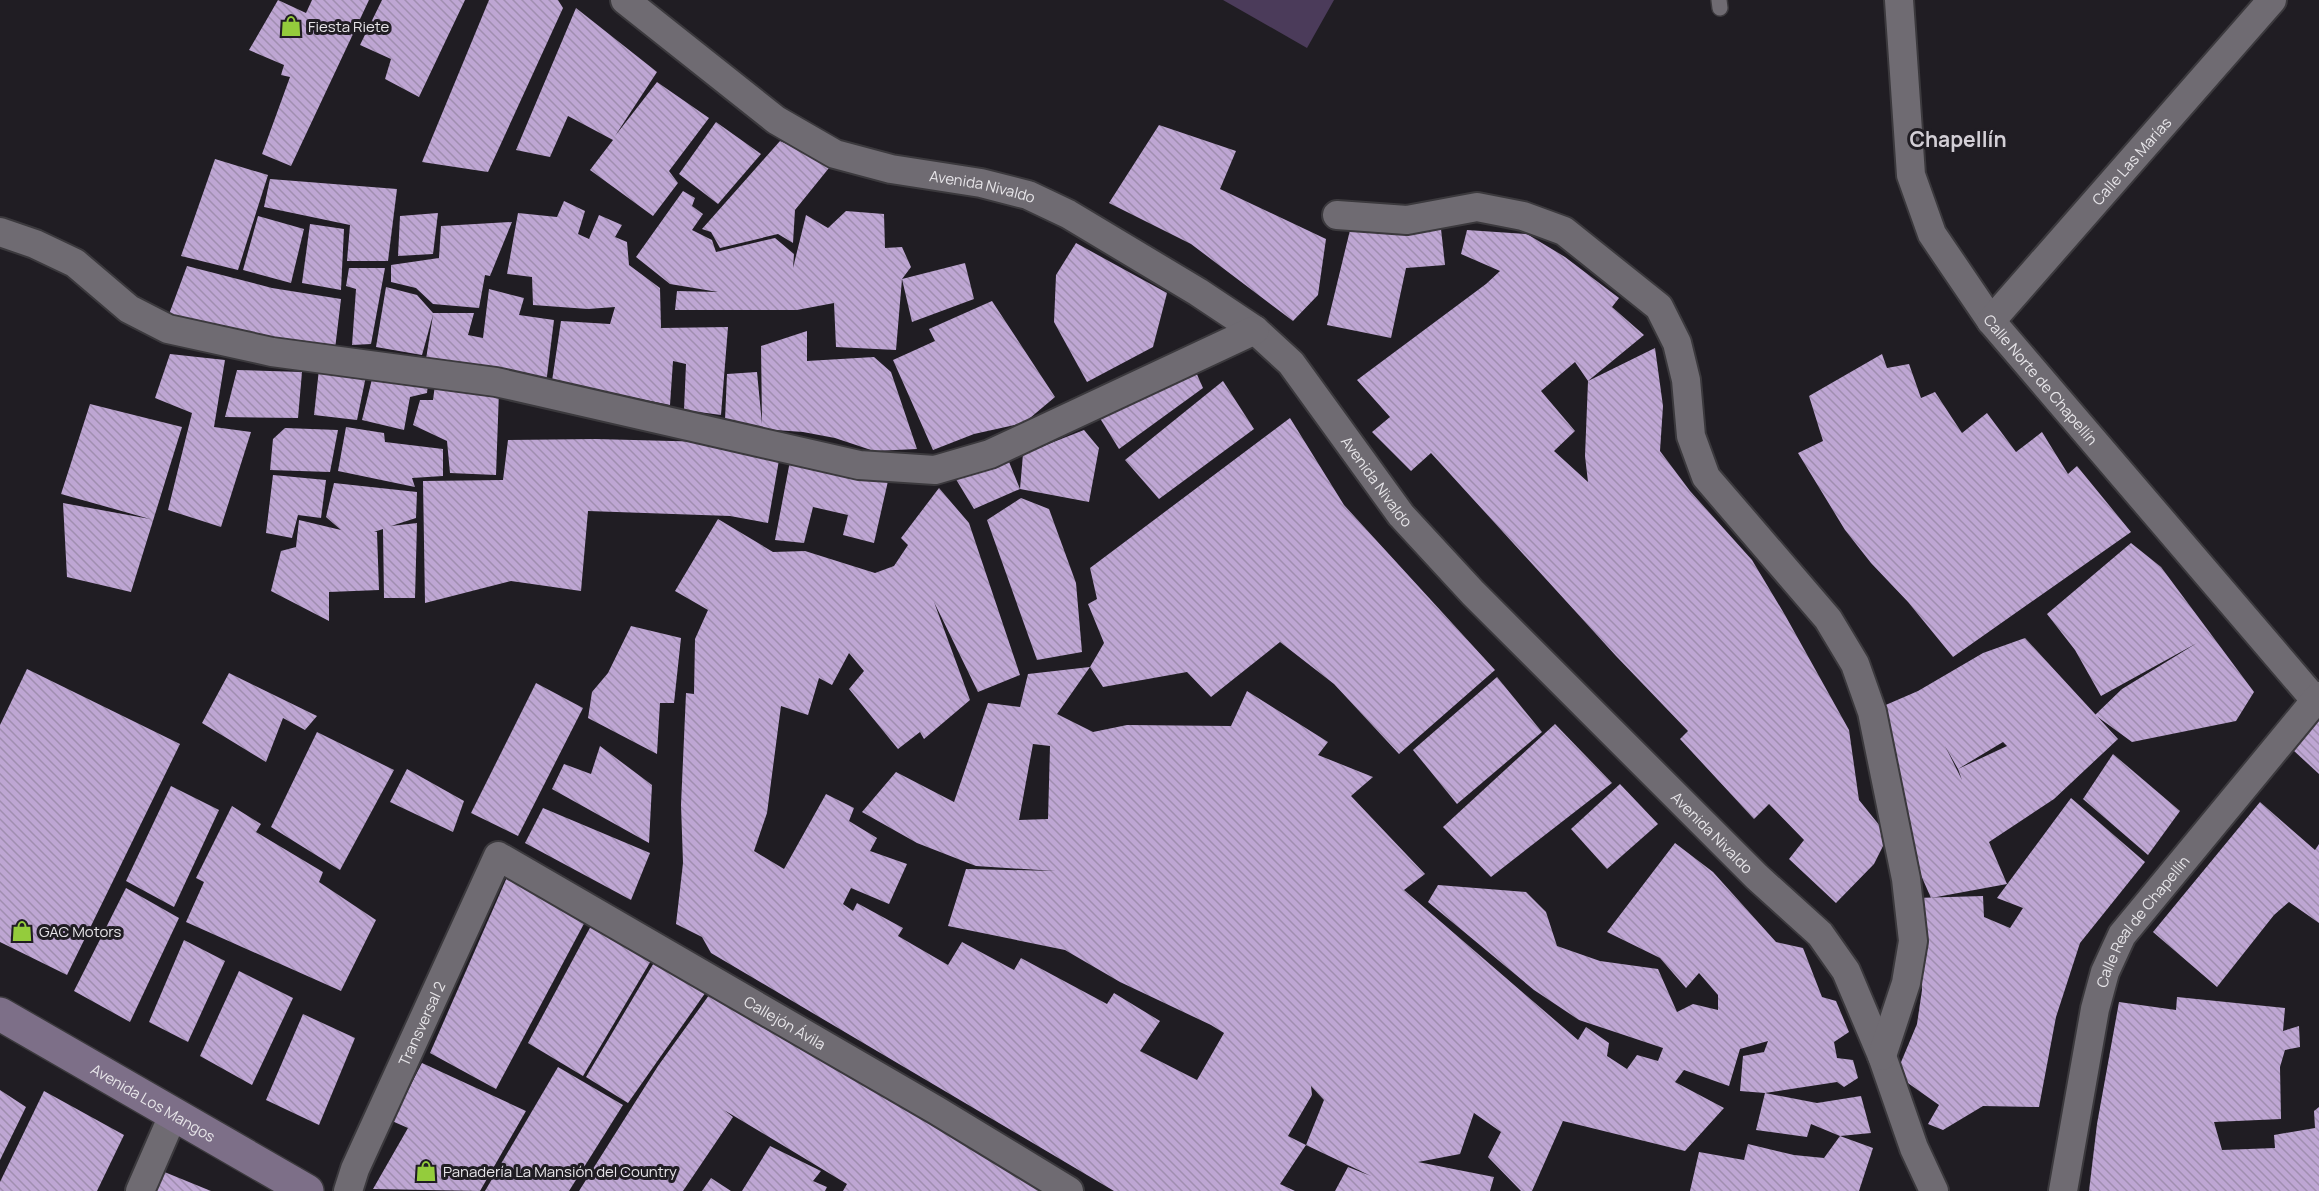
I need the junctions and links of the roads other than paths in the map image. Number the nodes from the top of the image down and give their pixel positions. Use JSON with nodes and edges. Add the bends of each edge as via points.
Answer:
{"nodes":[{"id":1,"x":625,"y":0,"type":"edge"},
{"id":2,"x":1899,"y":0,"type":"edge"},
{"id":3,"x":2272,"y":0,"type":"edge"},
{"id":4,"x":1337,"y":215,"type":"dead end"},
{"id":5,"x":0,"y":232,"type":"edge"},
{"id":6,"x":1991,"y":321,"type":"junction"},
{"id":7,"x":1255,"y":330,"type":"junction"},
{"id":8,"x":2317,"y":698,"type":"edge"},
{"id":9,"x":498,"y":856,"type":"joint"},
{"id":10,"x":0,"y":1014,"type":"edge"},
{"id":11,"x":1882,"y":1056,"type":"junction"},
{"id":12,"x":174,"y":1113,"type":"junction"},
{"id":13,"x":140,"y":1191,"type":"edge"},
{"id":14,"x":307,"y":1191,"type":"edge"},
{"id":15,"x":348,"y":1191,"type":"edge"},
{"id":16,"x":1069,"y":1191,"type":"edge"},
{"id":17,"x":1934,"y":1191,"type":"edge"},
{"id":18,"x":2063,"y":1191,"type":"edge"}],
"edges":[{"from":1,"to":7,"type":"street","name":"Avenida Nivaldo","via":[[776,120],[835,154],[891,169],[981,183],[1028,195],[1068,214]]},
{"from":2,"to":6,"type":"street","name":"Calle Norte de Chapellín","via":[[1911,175],[1932,234]]},
{"from":3,"to":6,"type":"street","name":"Calle Las Marías"},
{"from":4,"to":11,"type":"street","via":[[1407,220],[1477,207],[1523,216],[1564,231],[1659,308],[1677,343],[1692,436],[1706,477],[1828,619],[1855,664],[1872,712],[1906,879],[1912,941],[1906,983]]},
{"from":5,"to":7,"type":"street","via":[[75,263],[129,309],[168,329],[272,352],[496,382],[859,465],[934,470],[990,454]]},
{"from":6,"to":8,"type":"street","name":"Calle Norte de Chapellín"},
{"from":7,"to":11,"type":"street","name":"Avenida Nivaldo","via":[[1291,363],[1401,515],[1473,593],[1757,877],[1820,933],[1846,971]]},
{"from":8,"to":18,"type":"street","name":"Calle Real de Chapellín","via":[[2122,935],[2105,972],[2095,1009]]},
{"from":9,"to":15,"type":"street","name":"Transversal 2"},
{"from":9,"to":16,"type":"street","name":"Callejón Ávila"},
{"from":10,"to":12,"type":"street","name":"Avenida Los Mangos"},
{"from":11,"to":17,"type":"street","name":"Avenida Nivaldo","via":[[1914,1148]]},
{"from":12,"to":13,"type":"street"},
{"from":12,"to":14,"type":"street","name":"Avenida Los Mangos"}]}
